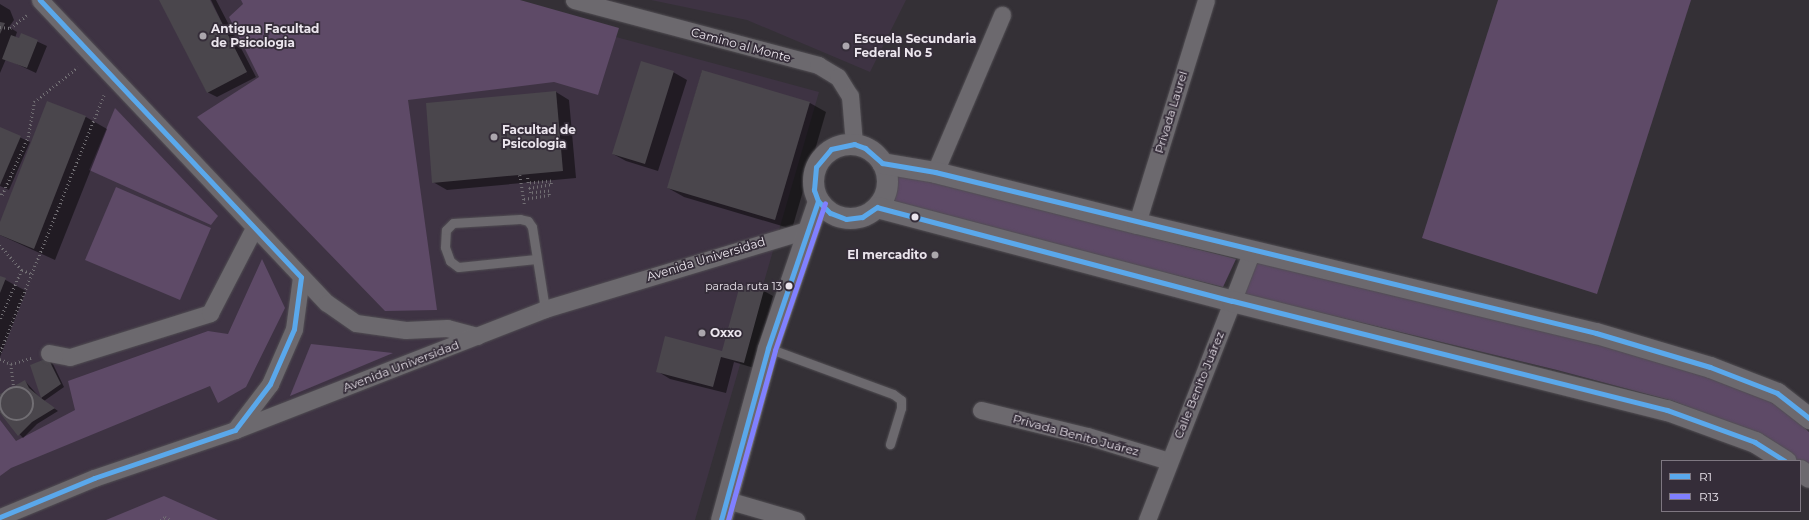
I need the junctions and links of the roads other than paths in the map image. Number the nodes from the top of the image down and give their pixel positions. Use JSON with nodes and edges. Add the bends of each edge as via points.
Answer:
{"nodes":[{"id":1,"x":574,"y":0,"type":"edge"},
{"id":2,"x":1206,"y":0,"type":"edge"},
{"id":3,"x":41,"y":1,"type":"edge"},
{"id":4,"x":1002,"y":15,"type":"dead end"},
{"id":5,"x":854,"y":144,"type":"junction"},
{"id":6,"x":882,"y":163,"type":"junction"},
{"id":7,"x":935,"y":172,"type":"junction"},
{"id":8,"x":818,"y":201,"type":"junction"},
{"id":9,"x":877,"y":208,"type":"junction"},
{"id":10,"x":1136,"y":223,"type":"junction"},
{"id":11,"x":254,"y":228,"type":"junction"},
{"id":12,"x":806,"y":230,"type":"junction"},
{"id":13,"x":1252,"y":251,"type":"junction"},
{"id":14,"x":536,"y":259,"type":"junction"},
{"id":15,"x":301,"y":277,"type":"junction"},
{"id":16,"x":1232,"y":301,"type":"junction"},
{"id":17,"x":545,"y":309,"type":"junction"},
{"id":18,"x":477,"y":336,"type":"junction"},
{"id":19,"x":768,"y":348,"type":"junction"},
{"id":20,"x":49,"y":353,"type":"road end"},
{"id":21,"x":981,"y":410,"type":"dead end"},
{"id":22,"x":1809,"y":418,"type":"edge"},
{"id":23,"x":235,"y":430,"type":"junction"},
{"id":24,"x":890,"y":444,"type":"dead end"},
{"id":25,"x":1783,"y":460,"type":"edge"},
{"id":26,"x":1169,"y":461,"type":"junction"},
{"id":27,"x":1801,"y":471,"type":"edge"},
{"id":28,"x":1809,"y":477,"type":"edge"},
{"id":29,"x":728,"y":500,"type":"junction"},
{"id":30,"x":0,"y":517,"type":"edge"},
{"id":31,"x":721,"y":520,"type":"edge"},
{"id":32,"x":796,"y":520,"type":"edge"},
{"id":33,"x":1147,"y":520,"type":"edge"}],
"edges":[{"from":1,"to":5,"type":"street","name":"Camino al Monte","via":[[818,66],[838,76],[850,96]]},
{"from":2,"to":10,"type":"street","name":"Privada Laurel"},
{"from":3,"to":11,"type":"street"},
{"from":4,"to":7,"type":"street"},
{"from":5,"to":6,"type":"street","via":[[870,151]]},
{"from":5,"to":8,"type":"street","via":[[842,145],[822,157],[813,178]]},
{"from":6,"to":7,"type":"street"},
{"from":6,"to":9,"type":"street","via":[[887,186],[884,198]]},
{"from":7,"to":10,"type":"street"},
{"from":8,"to":9,"type":"street","via":[[830,213],[846,219],[862,217]]},
{"from":8,"to":12,"type":"street"},
{"from":9,"to":16,"type":"street"},
{"from":10,"to":13,"type":"street"},
{"from":11,"to":15,"type":"street"},
{"from":11,"to":20,"type":"street","via":[[210,312],[70,357]]},
{"from":12,"to":17,"type":"street","name":"Avenida Universidad"},
{"from":12,"to":19,"type":"street"},
{"from":13,"to":16,"type":"street","name":"Calle Benito Juárez"},
{"from":13,"to":22,"type":"street","via":[[1596,333],[1710,366],[1777,393]]},
{"from":14,"to":14,"type":"lane","via":[[532,227],[528,221],[520,219],[453,223],[446,230],[445,247],[450,261],[458,266]]},
{"from":14,"to":17,"type":"lane"},
{"from":15,"to":18,"type":"street","via":[[327,303],[356,323],[406,330],[447,328]]},
{"from":15,"to":23,"type":"street","via":[[294,329],[270,384]]},
{"from":16,"to":25,"type":"street","via":[[1667,410],[1754,442]]},
{"from":16,"to":26,"type":"street","name":"Calle Benito Juárez"},
{"from":17,"to":18,"type":"street","name":"Avenida Universidad"},
{"from":18,"to":23,"type":"street","name":"Avenida Universidad"},
{"from":19,"to":24,"type":"lane","via":[[893,394],[901,400]]},
{"from":19,"to":29,"type":"street"},
{"from":21,"to":26,"type":"street","name":"Privada Benito Juárez","via":[[1087,436]]},
{"from":23,"to":30,"type":"street","name":"Avenida Universidad","via":[[94,478]]},
{"from":26,"to":33,"type":"street","name":"Calle Benito Juárez"},
{"from":27,"to":28,"type":"street"},
{"from":29,"to":31,"type":"street"},
{"from":29,"to":32,"type":"street"}]}
